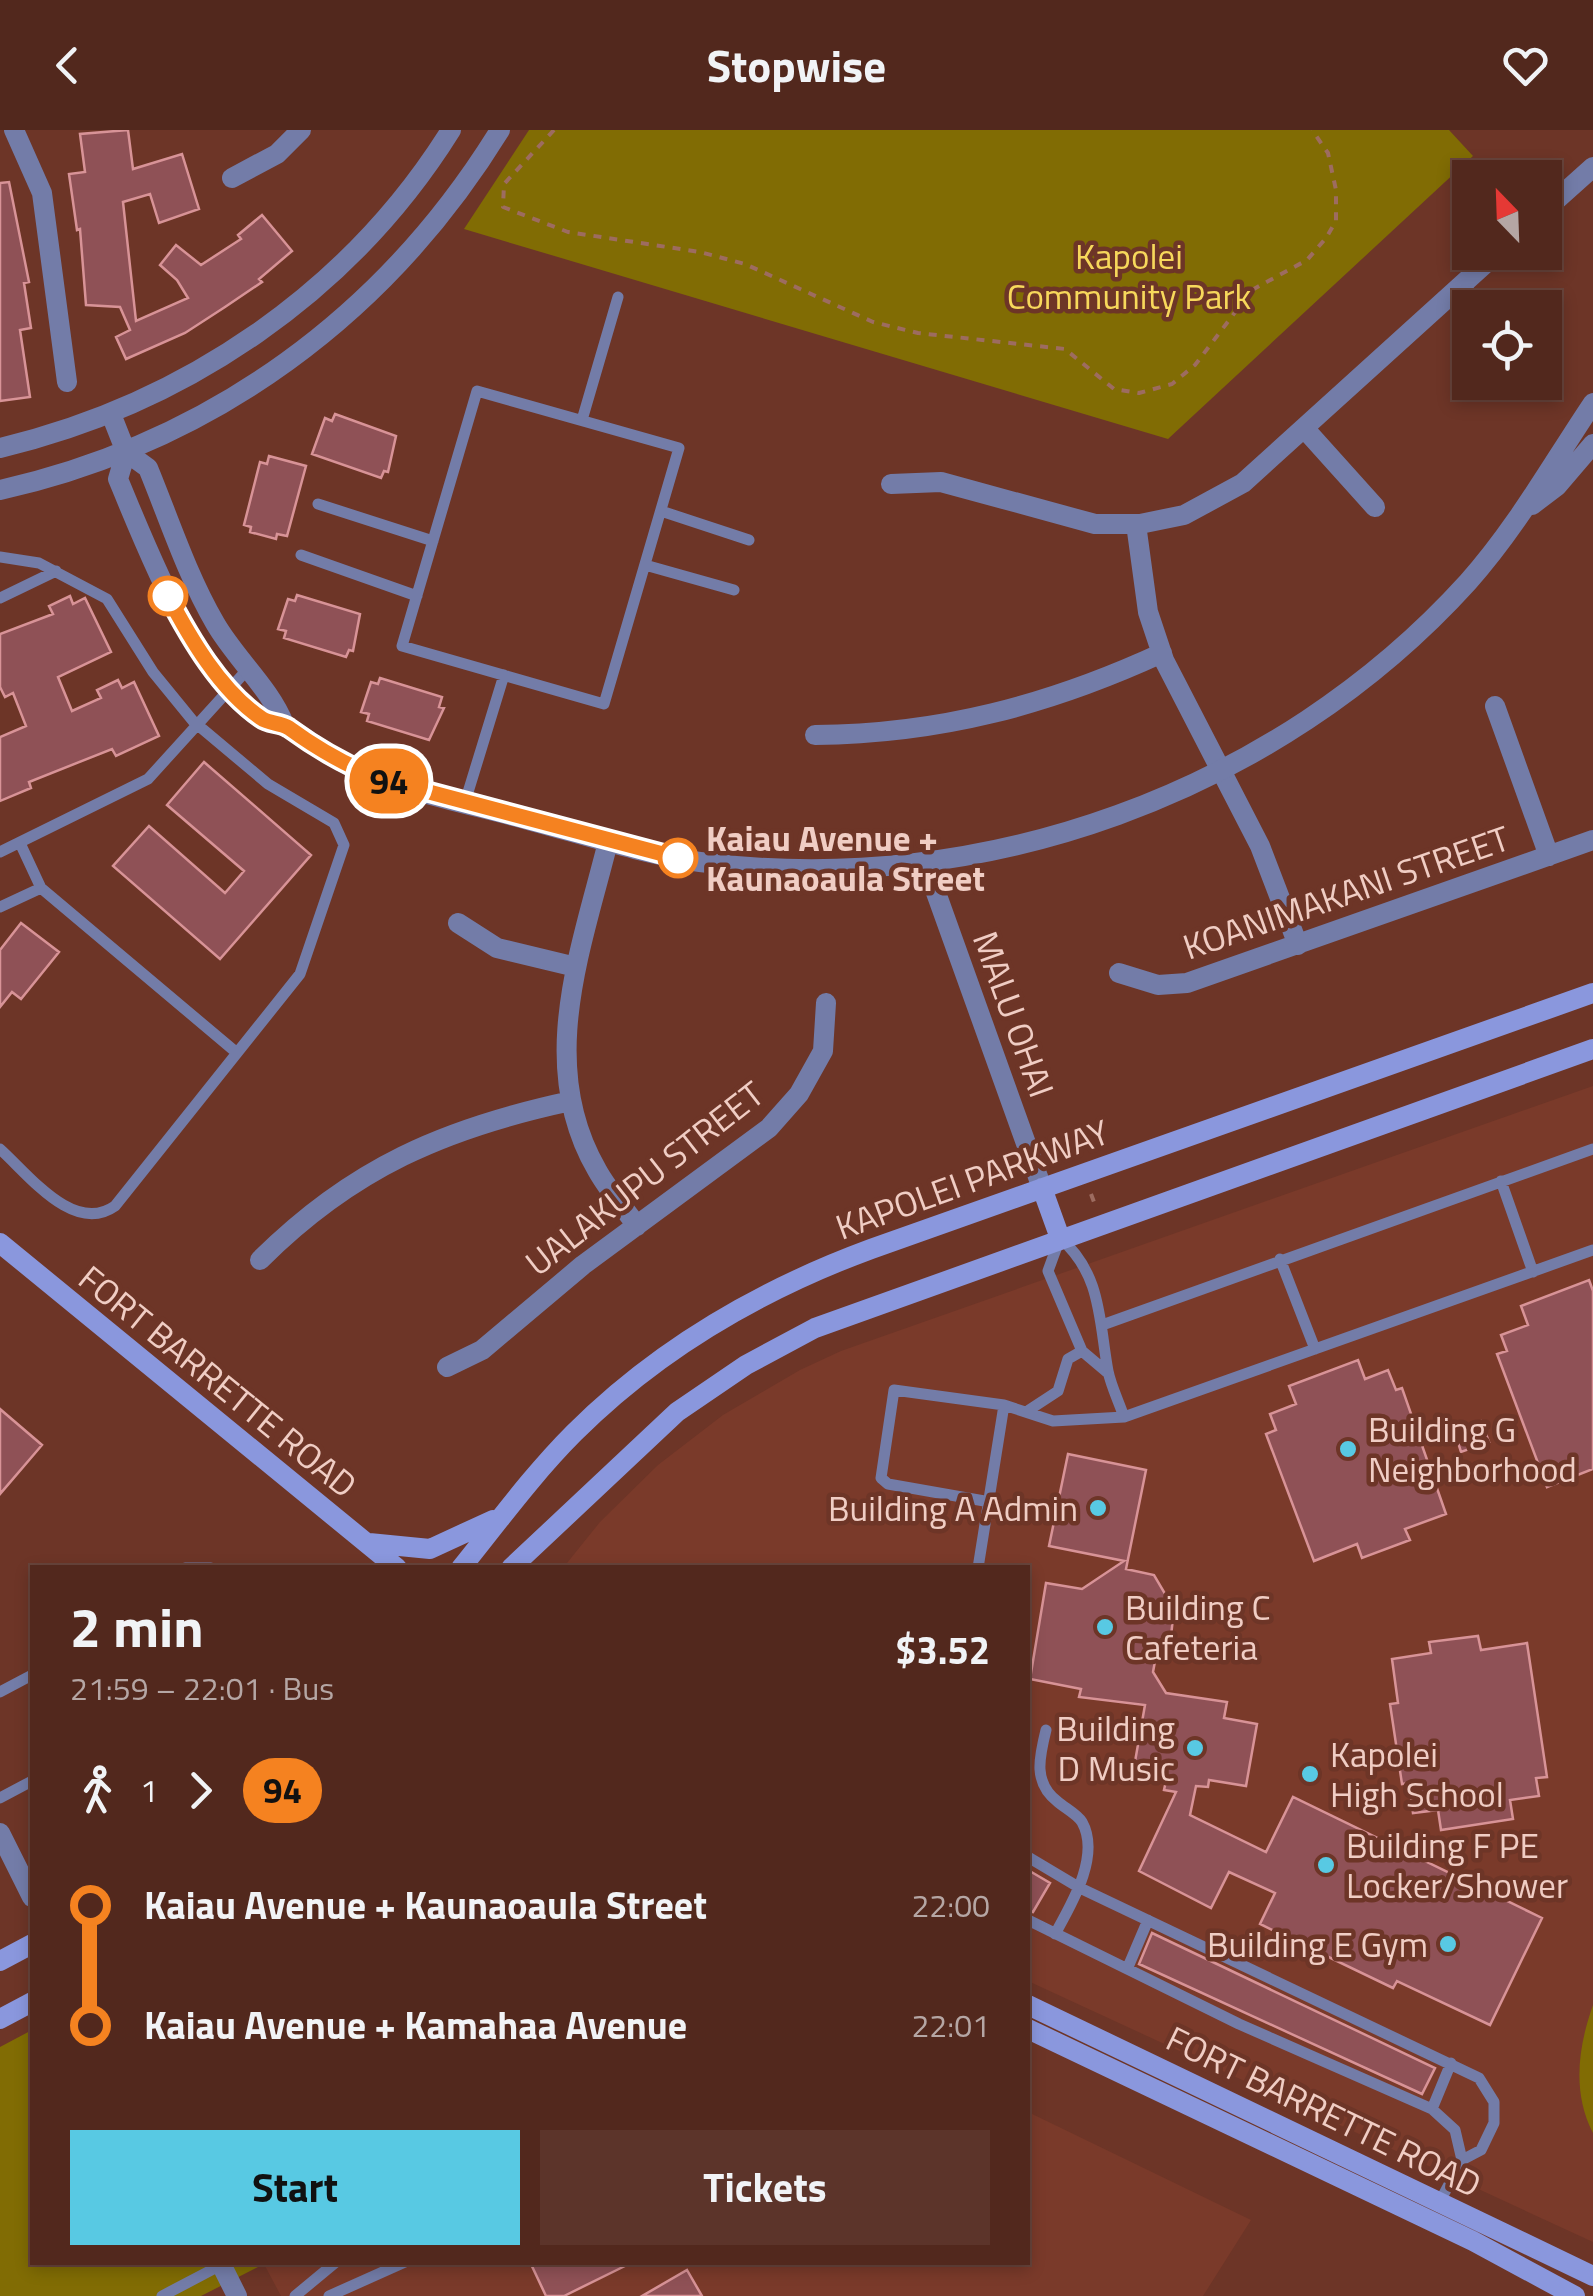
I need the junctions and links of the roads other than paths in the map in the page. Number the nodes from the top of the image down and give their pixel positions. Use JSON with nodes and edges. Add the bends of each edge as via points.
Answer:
{"nodes":[{"id":1,"x":301,"y":130,"type":"edge"},
{"id":2,"x":451,"y":130,"type":"edge"},
{"id":3,"x":500,"y":130,"type":"edge"},
{"id":4,"x":19,"y":132,"type":"edge"},
{"id":5,"x":1593,"y":167,"type":"edge"},
{"id":6,"x":232,"y":178,"type":"dead end"},
{"id":7,"x":1562,"y":195,"type":"edge"},
{"id":8,"x":1479,"y":270,"type":"edge"},
{"id":9,"x":1460,"y":288,"type":"joint"},
{"id":10,"x":618,"y":297,"type":"dead end"},
{"id":11,"x":67,"y":382,"type":"dead end"},
{"id":12,"x":1593,"y":403,"type":"edge"},
{"id":13,"x":111,"y":414,"type":"junction"},
{"id":14,"x":582,"y":420,"type":"junction"},
{"id":15,"x":1304,"y":428,"type":"junction"},
{"id":16,"x":1593,"y":444,"type":"edge"},
{"id":17,"x":0,"y":448,"type":"edge"},
{"id":18,"x":126,"y":452,"type":"junction"},
{"id":19,"x":892,"y":484,"type":"dead end"},
{"id":20,"x":0,"y":490,"type":"edge"},
{"id":21,"x":318,"y":504,"type":"dead end"},
{"id":22,"x":1376,"y":506,"type":"dead end"},
{"id":23,"x":1530,"y":506,"type":"junction"},
{"id":24,"x":661,"y":511,"type":"junction"},
{"id":25,"x":1136,"y":524,"type":"junction"},
{"id":26,"x":749,"y":540,"type":"dead end"},
{"id":27,"x":433,"y":541,"type":"junction"},
{"id":28,"x":301,"y":556,"type":"dead end"},
{"id":29,"x":0,"y":557,"type":"edge"},
{"id":30,"x":645,"y":565,"type":"junction"},
{"id":31,"x":56,"y":571,"type":"junction"},
{"id":32,"x":734,"y":590,"type":"dead end"},
{"id":33,"x":417,"y":596,"type":"junction"},
{"id":34,"x":0,"y":598,"type":"edge"},
{"id":35,"x":1162,"y":653,"type":"junction"},
{"id":36,"x":246,"y":671,"type":"junction"},
{"id":37,"x":504,"y":675,"type":"junction"},
{"id":38,"x":231,"y":688,"type":"junction"},
{"id":39,"x":1496,"y":706,"type":"dead end"},
{"id":40,"x":284,"y":724,"type":"junction"},
{"id":41,"x":198,"y":726,"type":"junction"},
{"id":42,"x":815,"y":735,"type":"dead end"},
{"id":43,"x":1221,"y":770,"type":"junction"},
{"id":44,"x":465,"y":802,"type":"junction"},
{"id":45,"x":1593,"y":840,"type":"edge"},
{"id":46,"x":608,"y":842,"type":"junction"},
{"id":47,"x":20,"y":843,"type":"junction"},
{"id":48,"x":0,"y":852,"type":"edge"},
{"id":49,"x":1550,"y":856,"type":"junction"},
{"id":50,"x":925,"y":862,"type":"junction"},
{"id":51,"x":41,"y":888,"type":"junction"},
{"id":52,"x":0,"y":908,"type":"edge"},
{"id":53,"x":458,"y":922,"type":"dead end"},
{"id":54,"x":1298,"y":944,"type":"junction"},
{"id":55,"x":576,"y":967,"type":"junction"},
{"id":56,"x":1119,"y":972,"type":"dead end"},
{"id":57,"x":1593,"y":993,"type":"edge"},
{"id":58,"x":826,"y":1003,"type":"dead end"},
{"id":59,"x":1593,"y":1049,"type":"edge"},
{"id":60,"x":236,"y":1053,"type":"junction"},
{"id":61,"x":571,"y":1101,"type":"junction"},
{"id":62,"x":1593,"y":1149,"type":"edge"},
{"id":63,"x":0,"y":1150,"type":"edge"},
{"id":64,"x":1501,"y":1181,"type":"junction"},
{"id":65,"x":1042,"y":1188,"type":"junction"},
{"id":66,"x":637,"y":1226,"type":"junction"},
{"id":67,"x":1060,"y":1238,"type":"junction"},
{"id":68,"x":0,"y":1243,"type":"edge"},
{"id":69,"x":1593,"y":1250,"type":"edge"},
{"id":70,"x":1280,"y":1259,"type":"junction"},
{"id":71,"x":260,"y":1260,"type":"dead end"},
{"id":72,"x":1533,"y":1272,"type":"junction"},
{"id":73,"x":1104,"y":1324,"type":"junction"},
{"id":74,"x":1315,"y":1348,"type":"junction"},
{"id":75,"x":1082,"y":1351,"type":"junction"},
{"id":76,"x":447,"y":1367,"type":"dead end"},
{"id":77,"x":1108,"y":1373,"type":"junction"},
{"id":78,"x":1004,"y":1405,"type":"junction"},
{"id":79,"x":1029,"y":1410,"type":"junction"},
{"id":80,"x":1124,"y":1417,"type":"junction"},
{"id":81,"x":990,"y":1502,"type":"junction"},
{"id":82,"x":504,"y":1514,"type":"junction"},
{"id":83,"x":366,"y":1542,"type":"junction"},
{"id":84,"x":517,"y":1563,"type":"edge"},
{"id":85,"x":393,"y":1565,"type":"edge"},
{"id":86,"x":463,"y":1565,"type":"edge"},
{"id":87,"x":979,"y":1565,"type":"edge"},
{"id":88,"x":30,"y":1676,"type":"edge"},
{"id":89,"x":0,"y":1692,"type":"edge"},
{"id":90,"x":1046,"y":1730,"type":"dead end"},
{"id":91,"x":30,"y":1782,"type":"edge"},
{"id":92,"x":0,"y":1798,"type":"edge"},
{"id":93,"x":0,"y":1833,"type":"edge"},
{"id":94,"x":1030,"y":1858,"type":"edge"},
{"id":95,"x":1080,"y":1888,"type":"junction"},
{"id":96,"x":30,"y":1893,"type":"edge"},
{"id":97,"x":1148,"y":1920,"type":"junction"},
{"id":98,"x":1030,"y":1921,"type":"edge"},
{"id":99,"x":1055,"y":1934,"type":"junction"},
{"id":100,"x":30,"y":1945,"type":"edge"},
{"id":101,"x":0,"y":1961,"type":"edge"},
{"id":102,"x":1128,"y":1967,"type":"junction"},
{"id":103,"x":30,"y":2003,"type":"edge"},
{"id":104,"x":1030,"y":2005,"type":"edge"},
{"id":105,"x":0,"y":2019,"type":"edge"},
{"id":106,"x":1030,"y":2030,"type":"edge"},
{"id":107,"x":1452,"y":2062,"type":"junction"},
{"id":108,"x":1432,"y":2109,"type":"junction"},
{"id":109,"x":1462,"y":2160,"type":"junction"},
{"id":110,"x":1434,"y":2212,"type":"junction"},
{"id":111,"x":219,"y":2265,"type":"edge"},
{"id":112,"x":222,"y":2265,"type":"edge"},
{"id":113,"x":332,"y":2265,"type":"edge"},
{"id":114,"x":399,"y":2265,"type":"edge"},
{"id":115,"x":1593,"y":2276,"type":"edge"},
{"id":116,"x":162,"y":2296,"type":"edge"},
{"id":117,"x":237,"y":2296,"type":"edge"},
{"id":118,"x":295,"y":2296,"type":"edge"},
{"id":119,"x":329,"y":2296,"type":"edge"},
{"id":120,"x":1575,"y":2296,"type":"edge"}],
"edges":[{"from":1,"to":6,"type":"street","via":[[266,162]]},
{"from":2,"to":13,"type":"street","via":[[392,212],[298,304],[190,376]]},
{"from":3,"to":18,"type":"street","via":[[423,238],[336,326],[250,390]]},
{"from":4,"to":11,"type":"street","via":[[42,193]]},
{"from":5,"to":7,"type":"street"},
{"from":8,"to":9,"type":"street"},
{"from":9,"to":15,"type":"street"},
{"from":10,"to":14,"type":"lane"},
{"from":12,"to":23,"type":"street"},
{"from":13,"to":17,"type":"street"},
{"from":13,"to":18,"type":"street"},
{"from":14,"to":24,"type":"lane","via":[[679,448]]},
{"from":14,"to":27,"type":"lane","via":[[477,391]]},
{"from":15,"to":22,"type":"street"},
{"from":15,"to":25,"type":"street","via":[[1224,496],[1184,514]]},
{"from":16,"to":23,"type":"street"},
{"from":18,"to":20,"type":"street"},
{"from":18,"to":36,"type":"street","via":[[148,468],[201,596]]},
{"from":18,"to":38,"type":"street","via":[[118,479],[164,588]]},
{"from":19,"to":25,"type":"street","via":[[942,482],[1077,522]]},
{"from":21,"to":27,"type":"lane"},
{"from":23,"to":43,"type":"street","via":[[1466,584],[1390,656],[1308,719]]},
{"from":24,"to":26,"type":"lane"},
{"from":24,"to":30,"type":"lane"},
{"from":25,"to":35,"type":"street","via":[[1148,612]]},
{"from":27,"to":33,"type":"lane"},
{"from":28,"to":33,"type":"lane"},
{"from":29,"to":31,"type":"lane"},
{"from":30,"to":32,"type":"lane"},
{"from":30,"to":37,"type":"lane","via":[[604,704]]},
{"from":31,"to":34,"type":"lane"},
{"from":31,"to":41,"type":"lane","via":[[108,600],[153,672]]},
{"from":33,"to":37,"type":"lane","via":[[402,646]]},
{"from":35,"to":42,"type":"street","via":[[1078,690],[989,717],[899,732]]},
{"from":35,"to":43,"type":"street"},
{"from":36,"to":38,"type":"lane"},
{"from":36,"to":40,"type":"street","via":[[278,707]]},
{"from":37,"to":44,"type":"lane"},
{"from":38,"to":40,"type":"street","via":[[263,720]]},
{"from":38,"to":41,"type":"lane"},
{"from":39,"to":49,"type":"street"},
{"from":40,"to":44,"type":"street","via":[[361,772]]},
{"from":41,"to":47,"type":"lane","via":[[148,779]]},
{"from":41,"to":60,"type":"lane","via":[[268,784],[334,823],[344,845],[300,974]]},
{"from":43,"to":50,"type":"street","via":[[1077,829]]},
{"from":43,"to":54,"type":"street"},
{"from":44,"to":46,"type":"street"},
{"from":45,"to":49,"type":"street","name":"KOANIMAKANI STREET"},
{"from":46,"to":50,"type":"street","via":[[748,867]]},
{"from":46,"to":55,"type":"street"},
{"from":47,"to":48,"type":"lane"},
{"from":47,"to":51,"type":"lane"},
{"from":49,"to":54,"type":"street","name":"KOANIMAKANI STREET"},
{"from":50,"to":65,"type":"street","name":"MALU OHAI"},
{"from":51,"to":52,"type":"lane"},
{"from":51,"to":60,"type":"lane"},
{"from":53,"to":55,"type":"street","via":[[497,948]]},
{"from":54,"to":56,"type":"street","name":"KOANIMAKANI STREET","via":[[1188,983],[1158,985]]},
{"from":55,"to":61,"type":"street","via":[[565,1030]]},
{"from":57,"to":65,"type":"main road","name":"KAPOLEI PARKWAY"},
{"from":58,"to":66,"type":"street","name":"UALAKUPU STREET","via":[[822,1051],[785,1112]]},
{"from":59,"to":67,"type":"main road"},
{"from":60,"to":63,"type":"lane","via":[[108,1211],[73,1212]]},
{"from":61,"to":66,"type":"street","via":[[598,1172]]},
{"from":61,"to":71,"type":"street","via":[[462,1128],[394,1158],[309,1214]]},
{"from":62,"to":64,"type":"lane"},
{"from":64,"to":70,"type":"lane"},
{"from":64,"to":72,"type":"lane"},
{"from":65,"to":67,"type":"main road"},
{"from":65,"to":82,"type":"main road","name":"KAPOLEI PARKWAY","via":[[832,1264],[718,1320],[608,1401]]},
{"from":66,"to":76,"type":"street","name":"UALAKUPU STREET","via":[[482,1350]]},
{"from":67,"to":73,"type":"lane","via":[[1080,1256]]},
{"from":67,"to":75,"type":"lane","via":[[1048,1271]]},
{"from":67,"to":84,"type":"main road","via":[[852,1312],[746,1365],[644,1440]]},
{"from":68,"to":83,"type":"main road","name":"FORT BARRETTE ROAD"},
{"from":69,"to":72,"type":"lane"},
{"from":70,"to":73,"type":"lane"},
{"from":70,"to":74,"type":"lane"},
{"from":72,"to":74,"type":"lane"},
{"from":73,"to":77,"type":"lane"},
{"from":74,"to":80,"type":"lane"},
{"from":75,"to":77,"type":"lane"},
{"from":75,"to":79,"type":"lane","via":[[1068,1359],[1058,1391]]},
{"from":77,"to":80,"type":"lane"},
{"from":78,"to":79,"type":"lane"},
{"from":78,"to":81,"type":"lane"},
{"from":78,"to":81,"type":"lane","via":[[894,1390],[880,1468],[888,1484]]},
{"from":79,"to":80,"type":"lane","via":[[1066,1422]]},
{"from":81,"to":87,"type":"lane"},
{"from":82,"to":83,"type":"main road","via":[[430,1549]]},
{"from":82,"to":86,"type":"main road","name":"KAPOLEI PARKWAY"},
{"from":83,"to":85,"type":"main road","name":"FORT BARRETTE ROAD"},
{"from":88,"to":89,"type":"lane"},
{"from":90,"to":95,"type":"lane","via":[[1040,1778],[1048,1794],[1081,1820],[1087,1838]]},
{"from":91,"to":92,"type":"lane"},
{"from":93,"to":96,"type":"street"},
{"from":94,"to":95,"type":"lane"},
{"from":95,"to":97,"type":"lane"},
{"from":95,"to":99,"type":"lane"},
{"from":97,"to":102,"type":"lane"},
{"from":97,"to":107,"type":"lane"},
{"from":98,"to":99,"type":"lane"},
{"from":99,"to":102,"type":"lane"},
{"from":100,"to":101,"type":"main road"},
{"from":102,"to":108,"type":"lane"},
{"from":103,"to":105,"type":"main road"},
{"from":104,"to":110,"type":"main road","name":"FORT BARRETTE ROAD"},
{"from":106,"to":110,"type":"main road","name":"FORT BARRETTE ROAD"},
{"from":107,"to":108,"type":"lane"},
{"from":107,"to":109,"type":"lane","via":[[1486,2085],[1496,2113],[1481,2150]]},
{"from":108,"to":109,"type":"lane","via":[[1455,2130]]},
{"from":109,"to":110,"type":"lane"},
{"from":110,"to":115,"type":"main road","name":"FORT BARRETTE ROAD"},
{"from":110,"to":120,"type":"main road","name":"FORT BARRETTE ROAD"},
{"from":111,"to":116,"type":"lane"},
{"from":112,"to":117,"type":"street"},
{"from":113,"to":118,"type":"lane"},
{"from":114,"to":119,"type":"lane"}]}
